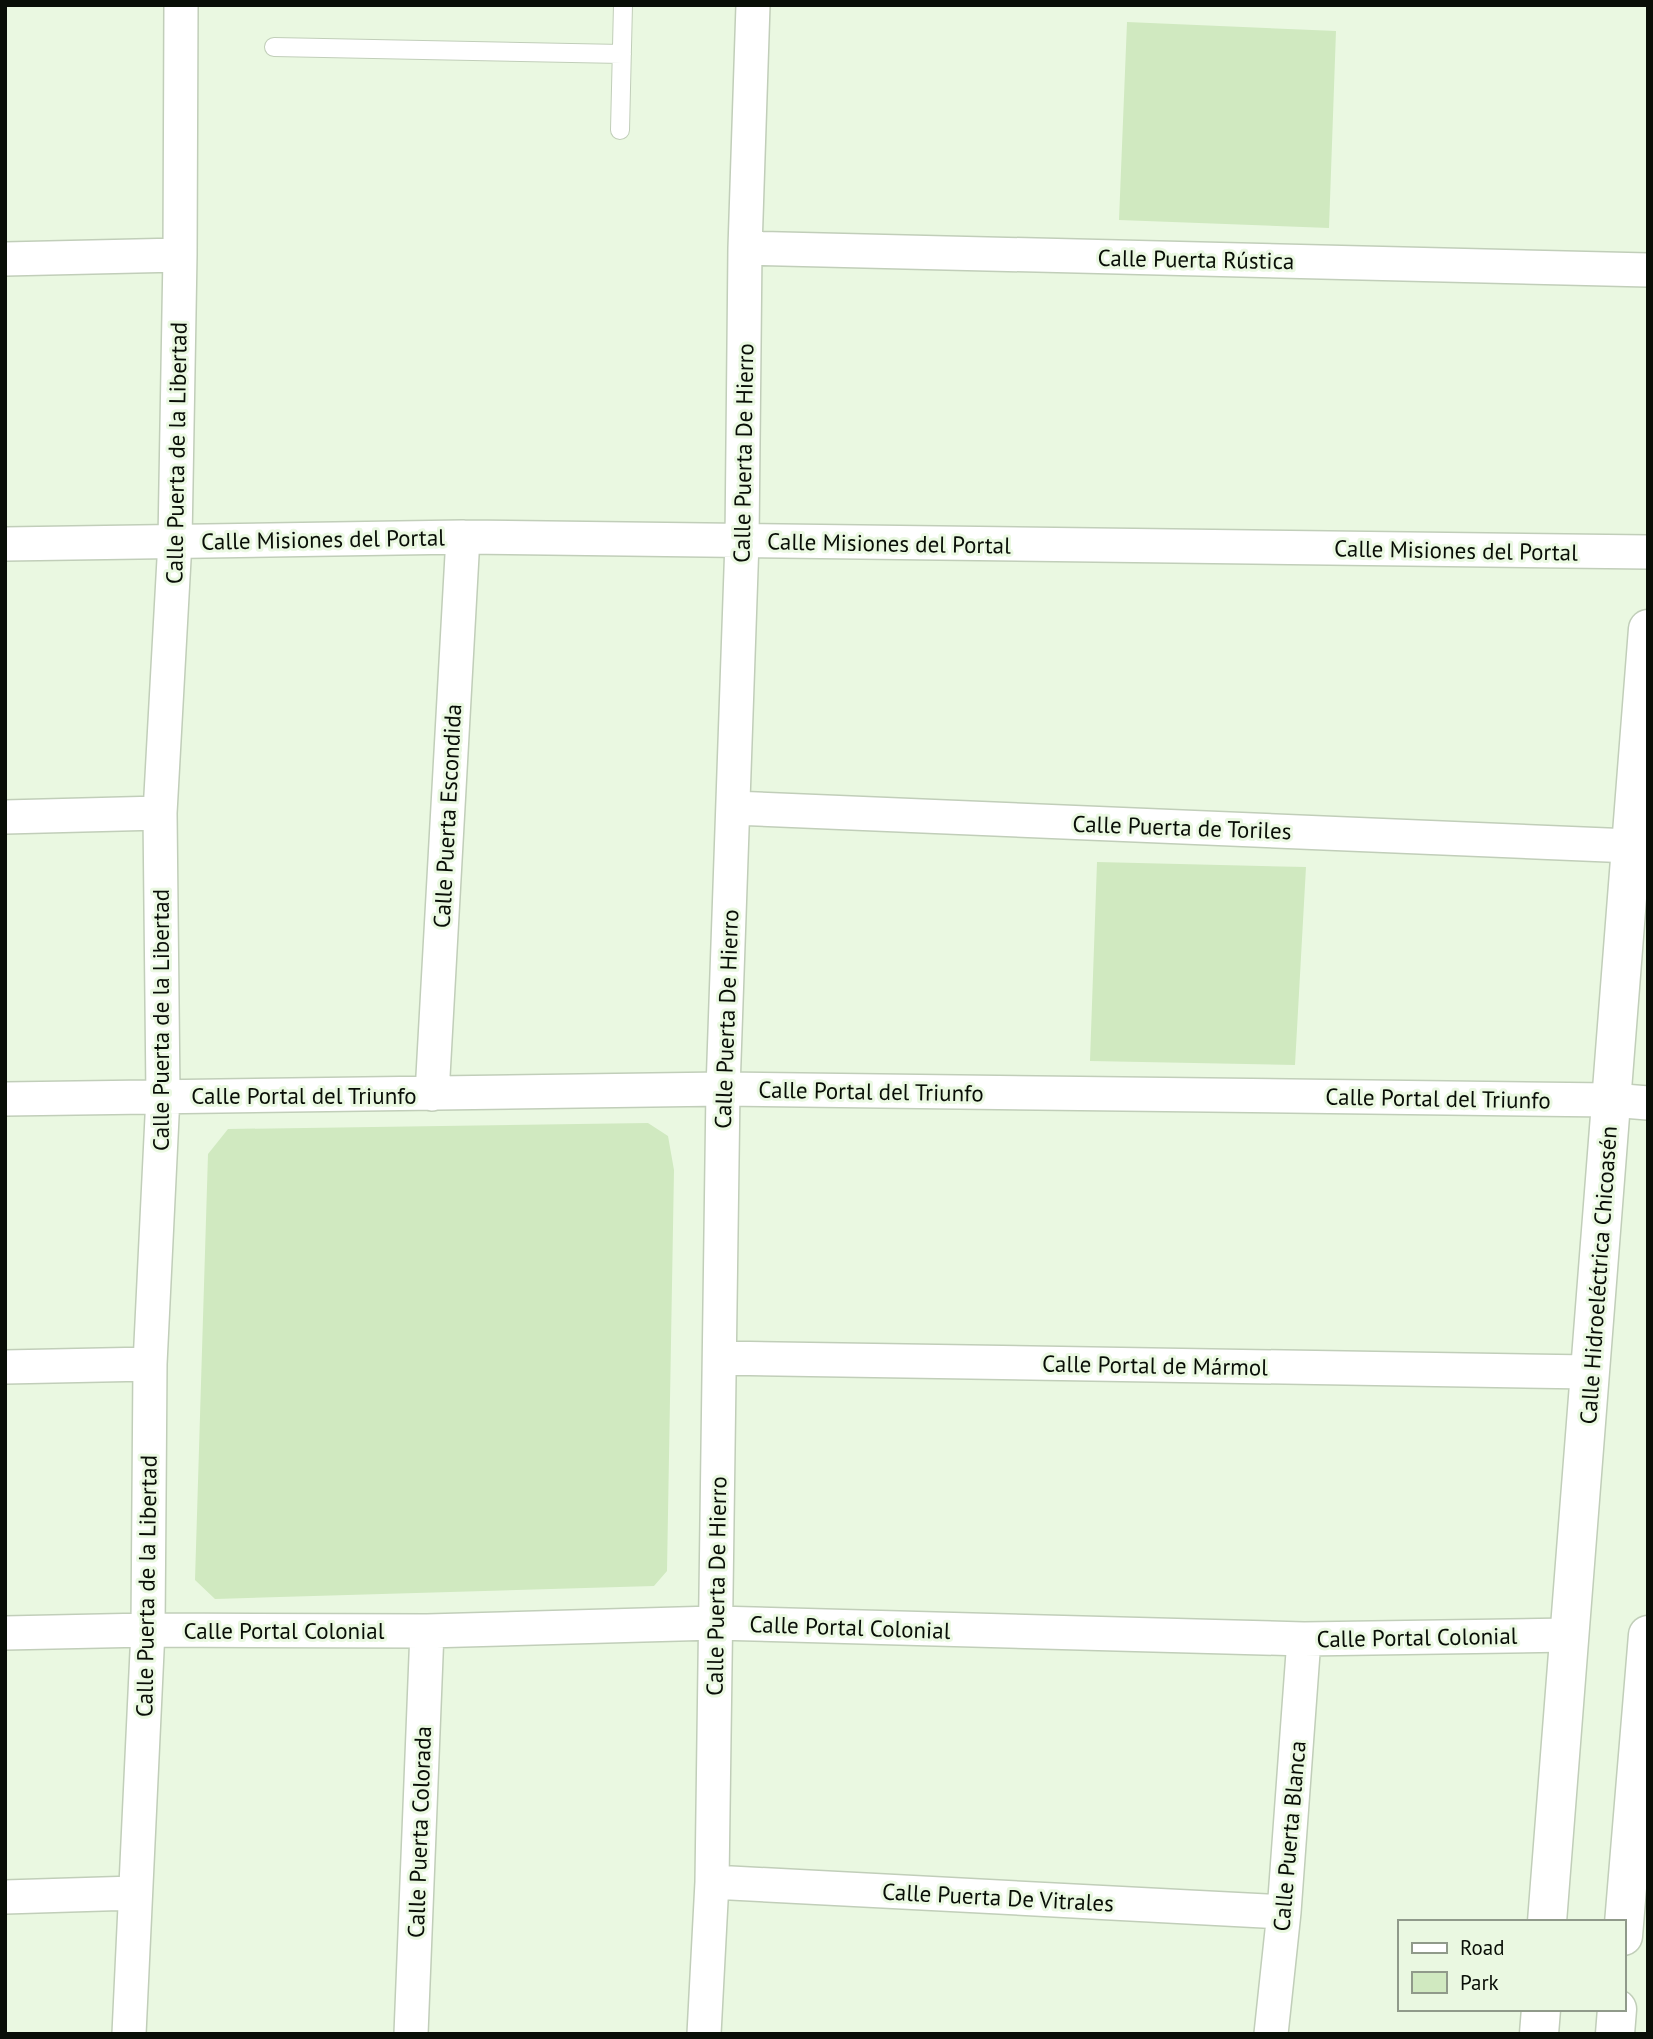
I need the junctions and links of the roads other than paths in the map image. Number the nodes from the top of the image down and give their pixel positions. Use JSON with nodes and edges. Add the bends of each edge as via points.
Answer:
{"nodes":[{"id":1,"x":181,"y":5,"type":"edge"},
{"id":2,"x":623,"y":5,"type":"edge"},
{"id":3,"x":753,"y":5,"type":"edge"},
{"id":4,"x":274,"y":47,"type":"dead end"},
{"id":5,"x":622,"y":54,"type":"junction"},
{"id":6,"x":620,"y":130,"type":"dead end"},
{"id":7,"x":745,"y":248,"type":"junction"},
{"id":8,"x":180,"y":256,"type":"junction"},
{"id":9,"x":5,"y":259,"type":"edge"},
{"id":10,"x":1648,"y":270,"type":"edge"},
{"id":11,"x":463,"y":537,"type":"junction"},
{"id":12,"x":175,"y":541,"type":"junction"},
{"id":13,"x":742,"y":541,"type":"junction"},
{"id":14,"x":5,"y":544,"type":"edge"},
{"id":15,"x":1648,"y":552,"type":"edge"},
{"id":16,"x":1648,"y":629,"type":"edge"},
{"id":17,"x":733,"y":808,"type":"junction"},
{"id":18,"x":160,"y":813,"type":"junction"},
{"id":19,"x":5,"y":817,"type":"edge"},
{"id":20,"x":1631,"y":846,"type":"junction"},
{"id":21,"x":723,"y":1089,"type":"junction"},
{"id":22,"x":432,"y":1094,"type":"junction"},
{"id":23,"x":163,"y":1096,"type":"junction"},
{"id":24,"x":5,"y":1099,"type":"edge"},
{"id":25,"x":1629,"y":1101,"type":"edge"},
{"id":26,"x":719,"y":1358,"type":"junction"},
{"id":27,"x":150,"y":1364,"type":"junction"},
{"id":28,"x":5,"y":1367,"type":"edge"},
{"id":29,"x":1590,"y":1372,"type":"junction"},
{"id":30,"x":715,"y":1623,"type":"junction"},
{"id":31,"x":148,"y":1630,"type":"junction"},
{"id":32,"x":427,"y":1631,"type":"junction"},
{"id":33,"x":5,"y":1633,"type":"edge"},
{"id":34,"x":1570,"y":1635,"type":"junction"},
{"id":35,"x":1648,"y":1635,"type":"edge"},
{"id":36,"x":1304,"y":1639,"type":"junction"},
{"id":37,"x":712,"y":1881,"type":"junction"},
{"id":38,"x":135,"y":1894,"type":"junction"},
{"id":39,"x":5,"y":1897,"type":"edge"},
{"id":40,"x":1284,"y":1912,"type":"junction"},
{"id":41,"x":1547,"y":1920,"type":"edge"},
{"id":42,"x":1624,"y":1920,"type":"edge"},
{"id":43,"x":1541,"y":2011,"type":"edge"},
{"id":44,"x":1617,"y":2011,"type":"edge"},
{"id":45,"x":129,"y":2034,"type":"edge"},
{"id":46,"x":411,"y":2034,"type":"edge"},
{"id":47,"x":704,"y":2034,"type":"edge"},
{"id":48,"x":1270,"y":2034,"type":"edge"},
{"id":49,"x":1539,"y":2034,"type":"edge"},
{"id":50,"x":1615,"y":2034,"type":"edge"}],
"edges":[{"from":1,"to":8,"type":"street","name":"Calle Puerta de la Libertad"},
{"from":2,"to":5,"type":"lane"},
{"from":3,"to":7,"type":"street","name":"Calle Puerta De Hierro"},
{"from":4,"to":5,"type":"lane"},
{"from":5,"to":6,"type":"lane"},
{"from":7,"to":10,"type":"street","name":"Calle Puerta Rústica"},
{"from":7,"to":13,"type":"street","name":"Calle Puerta De Hierro"},
{"from":8,"to":9,"type":"street"},
{"from":8,"to":12,"type":"street","name":"Calle Puerta de la Libertad"},
{"from":11,"to":12,"type":"street","name":"Calle Misiones del Portal"},
{"from":11,"to":13,"type":"street","name":"Calle Misiones del Portal"},
{"from":11,"to":22,"type":"street","name":"Calle Puerta Escondida"},
{"from":12,"to":14,"type":"street","name":"Calle Misiones del Portal"},
{"from":12,"to":18,"type":"street","name":"Calle Puerta de la Libertad"},
{"from":13,"to":15,"type":"street","name":"Calle Misiones del Portal"},
{"from":13,"to":17,"type":"street","name":"Calle Puerta De Hierro"},
{"from":16,"to":20,"type":"main road","name":"Calle Hidroeléctrica Chicoasén"},
{"from":17,"to":20,"type":"street","name":"Calle Puerta de Toriles"},
{"from":17,"to":21,"type":"street","name":"Calle Puerta De Hierro"},
{"from":18,"to":19,"type":"street"},
{"from":18,"to":23,"type":"street","name":"Calle Puerta de la Libertad"},
{"from":20,"to":25,"type":"main road","name":"Calle Hidroeléctrica Chicoasén"},
{"from":21,"to":22,"type":"street","name":"Calle Portal del Triunfo"},
{"from":21,"to":25,"type":"street","name":"Calle Portal del Triunfo"},
{"from":21,"to":26,"type":"street","name":"Calle Puerta De Hierro"},
{"from":22,"to":23,"type":"street","name":"Calle Portal del Triunfo"},
{"from":23,"to":24,"type":"street","name":"Calle Portal del Triunfo"},
{"from":23,"to":27,"type":"street","name":"Calle Puerta de la Libertad"},
{"from":25,"to":29,"type":"main road","name":"Calle Hidroeléctrica Chicoasén"},
{"from":26,"to":29,"type":"street","name":"Calle Portal de Mármol"},
{"from":26,"to":30,"type":"street","name":"Calle Puerta De Hierro"},
{"from":27,"to":28,"type":"street"},
{"from":27,"to":31,"type":"street","name":"Calle Puerta de la Libertad"},
{"from":29,"to":34,"type":"main road","name":"Calle Hidroeléctrica Chicoasén"},
{"from":30,"to":32,"type":"street","name":"Calle Portal Colonial"},
{"from":30,"to":36,"type":"street","name":"Calle Portal Colonial"},
{"from":30,"to":37,"type":"street","name":"Calle Puerta De Hierro"},
{"from":31,"to":32,"type":"street","name":"Calle Portal Colonial"},
{"from":31,"to":33,"type":"street","name":"Calle Portal Colonial"},
{"from":31,"to":38,"type":"street","name":"Calle Puerta de la Libertad"},
{"from":32,"to":46,"type":"street","name":"Calle Puerta Colorada"},
{"from":34,"to":36,"type":"street","name":"Calle Portal Colonial"},
{"from":34,"to":41,"type":"main road","name":"Calle Hidroeléctrica Chicoasén"},
{"from":35,"to":42,"type":"main road"},
{"from":36,"to":40,"type":"street","name":"Calle Puerta Blanca"},
{"from":37,"to":40,"type":"street","name":"Calle Puerta De Vitrales"},
{"from":37,"to":47,"type":"street","name":"Calle Puerta De Hierro"},
{"from":38,"to":39,"type":"street"},
{"from":38,"to":45,"type":"street","name":"Calle Puerta de la Libertad"},
{"from":40,"to":48,"type":"street","name":"Calle Puerta Blanca"},
{"from":43,"to":49,"type":"main road"},
{"from":44,"to":50,"type":"main road"}]}
